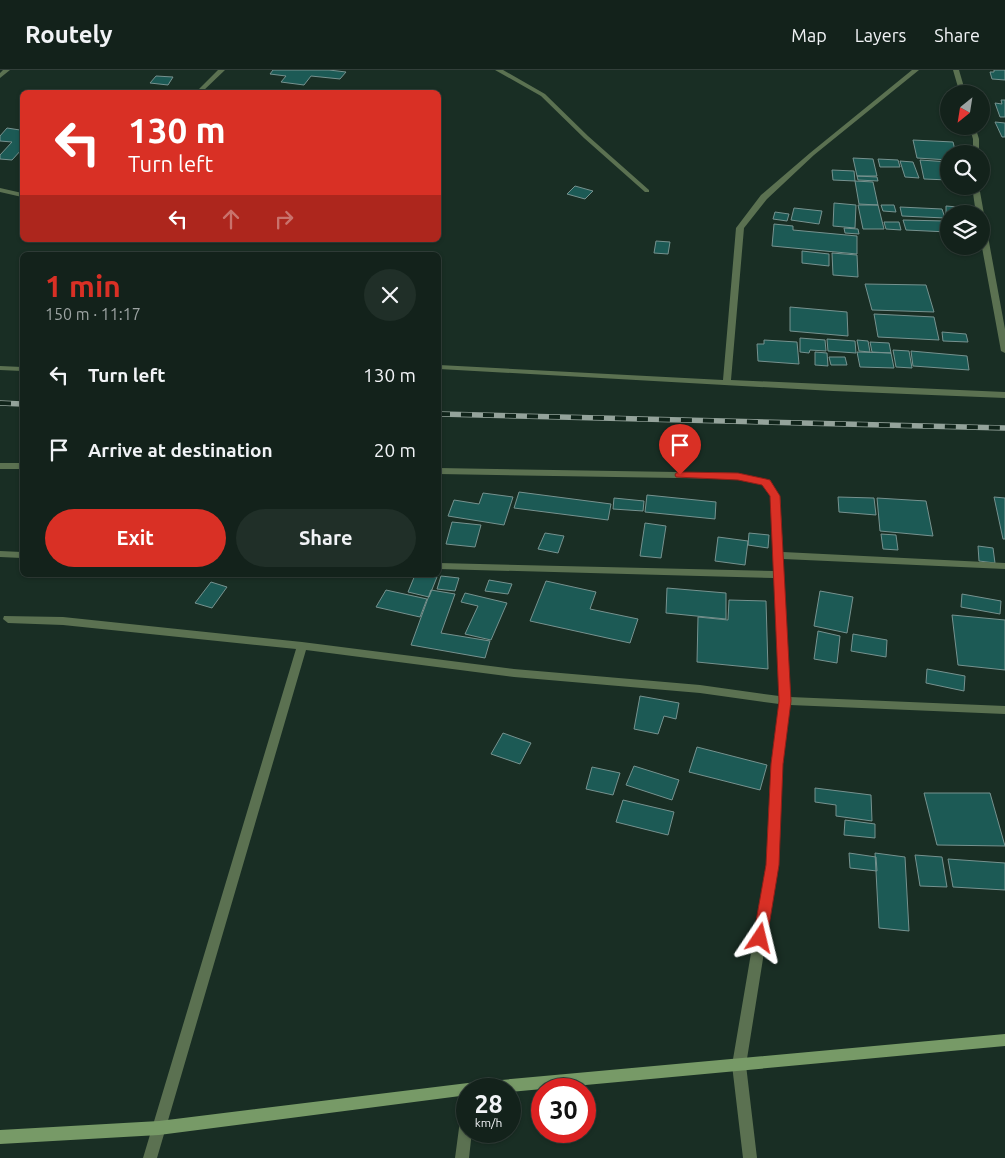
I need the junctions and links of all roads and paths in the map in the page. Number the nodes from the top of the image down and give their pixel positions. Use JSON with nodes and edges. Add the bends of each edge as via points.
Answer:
{"nodes":[{"id":1,"x":7,"y":70,"type":"edge"},
{"id":2,"x":222,"y":70,"type":"edge"},
{"id":3,"x":498,"y":70,"type":"edge"},
{"id":4,"x":916,"y":70,"type":"edge"},
{"id":5,"x":956,"y":70,"type":"edge"},
{"id":6,"x":0,"y":76,"type":"edge"},
{"id":7,"x":960,"y":85,"type":"edge"},
{"id":8,"x":201,"y":90,"type":"edge"},
{"id":9,"x":0,"y":190,"type":"edge"},
{"id":10,"x":647,"y":191,"type":"dead end"},
{"id":11,"x":20,"y":195,"type":"edge"},
{"id":12,"x":987,"y":255,"type":"edge"},
{"id":13,"x":1005,"y":351,"type":"edge"},
{"id":14,"x":441,"y":366,"type":"edge"},
{"id":15,"x":0,"y":368,"type":"edge"},
{"id":16,"x":20,"y":369,"type":"edge"},
{"id":17,"x":727,"y":381,"type":"junction"},
{"id":18,"x":1005,"y":394,"type":"edge"},
{"id":19,"x":0,"y":466,"type":"edge"},
{"id":20,"x":20,"y":466,"type":"edge"},
{"id":21,"x":441,"y":470,"type":"edge"},
{"id":22,"x":0,"y":554,"type":"edge"},
{"id":23,"x":20,"y":554,"type":"edge"},
{"id":24,"x":778,"y":555,"type":"junction"},
{"id":25,"x":441,"y":566,"type":"edge"},
{"id":26,"x":1005,"y":566,"type":"edge"},
{"id":27,"x":779,"y":575,"type":"junction"},
{"id":28,"x":8,"y":619,"type":"dead end"},
{"id":29,"x":302,"y":646,"type":"junction"},
{"id":30,"x":785,"y":701,"type":"junction"},
{"id":31,"x":1005,"y":710,"type":"edge"},
{"id":32,"x":1005,"y":1040,"type":"edge"},
{"id":33,"x":739,"y":1064,"type":"junction"},
{"id":34,"x":521,"y":1084,"type":"edge"},
{"id":35,"x":456,"y":1091,"type":"edge"},
{"id":36,"x":159,"y":1128,"type":"junction"},
{"id":37,"x":0,"y":1137,"type":"edge"},
{"id":38,"x":464,"y":1143,"type":"edge"},
{"id":39,"x":150,"y":1158,"type":"edge"},
{"id":40,"x":462,"y":1158,"type":"edge"},
{"id":41,"x":750,"y":1158,"type":"edge"}],
"edges":[{"from":1,"to":6,"type":"street"},
{"from":2,"to":8,"type":"street"},
{"from":3,"to":10,"type":"street","via":[[543,95]]},
{"from":4,"to":17,"type":"street","via":[[764,197],[740,228]]},
{"from":5,"to":7,"type":"street"},
{"from":9,"to":11,"type":"street"},
{"from":12,"to":13,"type":"street"},
{"from":14,"to":17,"type":"street"},
{"from":15,"to":16,"type":"street"},
{"from":17,"to":18,"type":"street"},
{"from":19,"to":20,"type":"street"},
{"from":21,"to":24,"type":"street","via":[[738,476],[766,483],[775,496]]},
{"from":22,"to":23,"type":"street"},
{"from":24,"to":26,"type":"street"},
{"from":24,"to":27,"type":"street"},
{"from":25,"to":27,"type":"street"},
{"from":27,"to":30,"type":"street"},
{"from":28,"to":29,"type":"street","via":[[63,621]]},
{"from":29,"to":30,"type":"street","via":[[514,673],[700,689]]},
{"from":29,"to":36,"type":"street"},
{"from":30,"to":31,"type":"street"},
{"from":30,"to":33,"type":"street","via":[[777,764],[772,865]]},
{"from":32,"to":33,"type":"street"},
{"from":33,"to":34,"type":"street"},
{"from":33,"to":41,"type":"street"},
{"from":35,"to":36,"type":"street"},
{"from":36,"to":37,"type":"street"},
{"from":36,"to":39,"type":"street"},
{"from":38,"to":40,"type":"street"}]}
